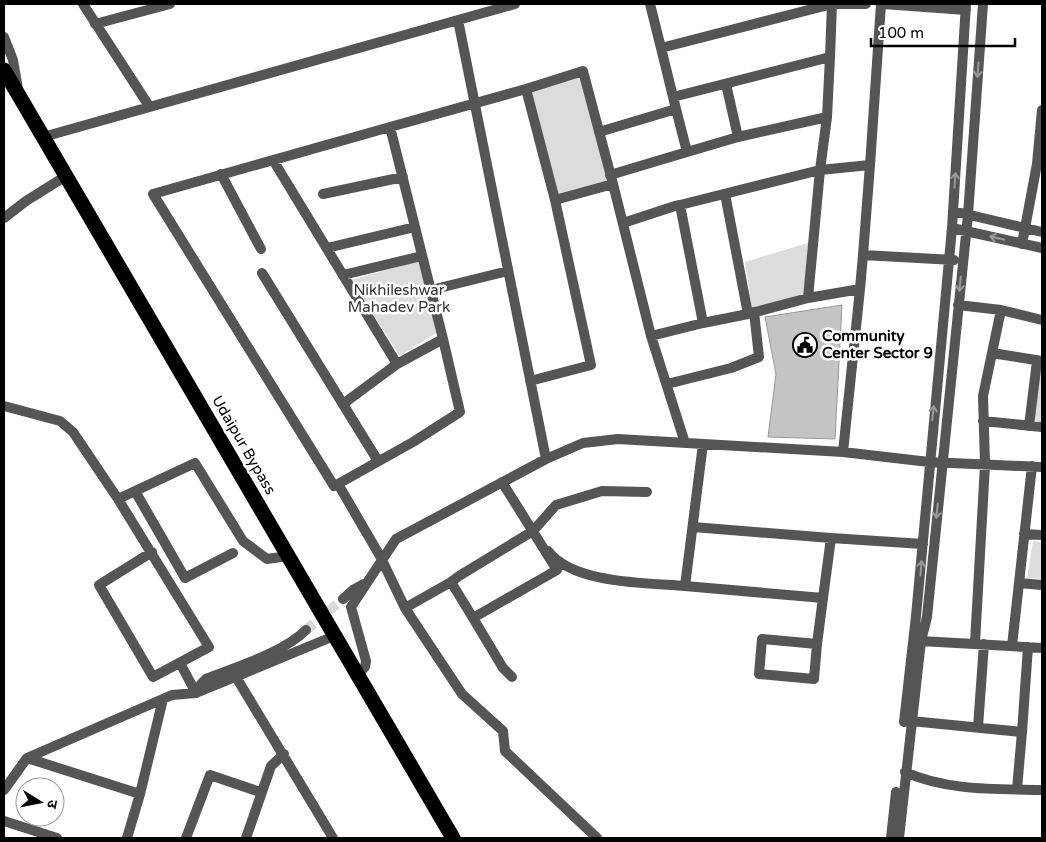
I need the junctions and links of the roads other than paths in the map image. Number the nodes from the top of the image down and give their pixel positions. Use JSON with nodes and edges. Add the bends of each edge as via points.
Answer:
{"nodes":[{"id":1,"x":83,"y":4,"type":"edge"},
{"id":2,"x":170,"y":4,"type":"edge"},
{"id":3,"x":516,"y":4,"type":"edge"},
{"id":4,"x":650,"y":4,"type":"edge"},
{"id":5,"x":832,"y":4,"type":"edge"},
{"id":6,"x":866,"y":4,"type":"edge"},
{"id":7,"x":882,"y":4,"type":"edge"},
{"id":8,"x":983,"y":4,"type":"edge"},
{"id":9,"x":966,"y":7,"type":"edge"},
{"id":10,"x":458,"y":20,"type":"junction"},
{"id":11,"x":95,"y":24,"type":"junction"},
{"id":12,"x":4,"y":37,"type":"edge"},
{"id":13,"x":661,"y":48,"type":"junction"},
{"id":14,"x":830,"y":57,"type":"junction"},
{"id":15,"x":4,"y":70,"type":"edge"},
{"id":16,"x":726,"y":84,"type":"junction"},
{"id":17,"x":526,"y":89,"type":"junction"},
{"id":18,"x":19,"y":96,"type":"junction"},
{"id":19,"x":673,"y":97,"type":"junction"},
{"id":20,"x":475,"y":105,"type":"junction"},
{"id":21,"x":149,"y":106,"type":"junction"},
{"id":22,"x":676,"y":109,"type":"junction"},
{"id":23,"x":1042,"y":110,"type":"edge"},
{"id":24,"x":827,"y":117,"type":"junction"},
{"id":25,"x":390,"y":127,"type":"junction"},
{"id":26,"x":599,"y":132,"type":"junction"},
{"id":27,"x":43,"y":137,"type":"junction"},
{"id":28,"x":738,"y":137,"type":"junction"},
{"id":29,"x":687,"y":152,"type":"junction"},
{"id":30,"x":273,"y":160,"type":"junction"},
{"id":31,"x":1040,"y":164,"type":"edge"},
{"id":32,"x":870,"y":166,"type":"junction"},
{"id":33,"x":820,"y":170,"type":"junction"},
{"id":34,"x":222,"y":174,"type":"junction"},
{"id":35,"x":66,"y":176,"type":"junction"},
{"id":36,"x":402,"y":178,"type":"junction"},
{"id":37,"x":612,"y":179,"type":"junction"},
{"id":38,"x":323,"y":194,"type":"dead end"},
{"id":39,"x":725,"y":194,"type":"junction"},
{"id":40,"x":555,"y":200,"type":"junction"},
{"id":41,"x":680,"y":205,"type":"junction"},
{"id":42,"x":953,"y":211,"type":"junction"},
{"id":43,"x":968,"y":215,"type":"junction"},
{"id":44,"x":4,"y":218,"type":"edge"},
{"id":45,"x":623,"y":223,"type":"junction"},
{"id":46,"x":415,"y":227,"type":"junction"},
{"id":47,"x":952,"y":228,"type":"junction"},
{"id":48,"x":1025,"y":228,"type":"junction"},
{"id":49,"x":966,"y":231,"type":"junction"},
{"id":50,"x":1042,"y":232,"type":"edge"},
{"id":51,"x":1022,"y":244,"type":"junction"},
{"id":52,"x":327,"y":248,"type":"junction"},
{"id":53,"x":1042,"y":248,"type":"edge"},
{"id":54,"x":261,"y":249,"type":"dead end"},
{"id":55,"x":863,"y":255,"type":"junction"},
{"id":56,"x":422,"y":256,"type":"junction"},
{"id":57,"x":948,"y":260,"type":"junction"},
{"id":58,"x":963,"y":261,"type":"junction"},
{"id":59,"x":508,"y":271,"type":"junction"},
{"id":60,"x":262,"y":273,"type":"dead end"},
{"id":61,"x":343,"y":275,"type":"junction"},
{"id":62,"x":860,"y":289,"type":"junction"},
{"id":63,"x":431,"y":290,"type":"junction"},
{"id":64,"x":808,"y":298,"type":"junction"},
{"id":65,"x":958,"y":305,"type":"junction"},
{"id":66,"x":1001,"y":310,"type":"junction"},
{"id":67,"x":751,"y":313,"type":"junction"},
{"id":68,"x":1042,"y":320,"type":"edge"},
{"id":69,"x":703,"y":322,"type":"junction"},
{"id":70,"x":651,"y":336,"type":"junction"},
{"id":71,"x":443,"y":339,"type":"junction"},
{"id":72,"x":992,"y":353,"type":"junction"},
{"id":73,"x":1040,"y":361,"type":"edge"},
{"id":74,"x":397,"y":364,"type":"junction"},
{"id":75,"x":530,"y":381,"type":"junction"},
{"id":76,"x":667,"y":384,"type":"junction"},
{"id":77,"x":343,"y":404,"type":"junction"},
{"id":78,"x":4,"y":406,"type":"edge"},
{"id":79,"x":984,"y":421,"type":"junction"},
{"id":80,"x":1029,"y":426,"type":"junction"},
{"id":81,"x":1042,"y":427,"type":"edge"},
{"id":82,"x":685,"y":443,"type":"junction"},
{"id":83,"x":703,"y":444,"type":"junction"},
{"id":84,"x":844,"y":452,"type":"junction"},
{"id":85,"x":546,"y":459,"type":"junction"},
{"id":86,"x":378,"y":460,"type":"junction"},
{"id":87,"x":929,"y":462,"type":"junction"},
{"id":88,"x":942,"y":462,"type":"junction"},
{"id":89,"x":985,"y":465,"type":"junction"},
{"id":90,"x":1037,"y":466,"type":"edge"},
{"id":91,"x":502,"y":482,"type":"junction"},
{"id":92,"x":338,"y":484,"type":"junction"},
{"id":93,"x":134,"y":492,"type":"junction"},
{"id":94,"x":647,"y":492,"type":"dead end"},
{"id":95,"x":118,"y":499,"type":"junction"},
{"id":96,"x":693,"y":527,"type":"junction"},
{"id":97,"x":532,"y":531,"type":"junction"},
{"id":98,"x":1024,"y":534,"type":"junction"},
{"id":99,"x":1042,"y":535,"type":"edge"},
{"id":100,"x":831,"y":538,"type":"junction"},
{"id":101,"x":923,"y":544,"type":"junction"},
{"id":102,"x":152,"y":552,"type":"junction"},
{"id":103,"x":233,"y":553,"type":"dead end"},
{"id":104,"x":288,"y":556,"type":"junction"},
{"id":105,"x":382,"y":560,"type":"junction"},
{"id":106,"x":451,"y":582,"type":"junction"},
{"id":107,"x":1019,"y":583,"type":"junction"},
{"id":108,"x":364,"y":584,"type":"junction"},
{"id":109,"x":1042,"y":585,"type":"edge"},
{"id":110,"x":684,"y":586,"type":"junction"},
{"id":111,"x":823,"y":598,"type":"junction"},
{"id":112,"x":343,"y":599,"type":"tunnel mouth"},
{"id":113,"x":405,"y":608,"type":"junction"},
{"id":114,"x":922,"y":617,"type":"junction"},
{"id":115,"x":473,"y":618,"type":"junction"},
{"id":116,"x":306,"y":630,"type":"tunnel mouth"},
{"id":117,"x":334,"y":636,"type":"junction"},
{"id":118,"x":921,"y":641,"type":"junction"},
{"id":119,"x":980,"y":643,"type":"junction"},
{"id":120,"x":817,"y":644,"type":"junction"},
{"id":121,"x":1012,"y":646,"type":"junction"},
{"id":122,"x":1028,"y":647,"type":"junction"},
{"id":123,"x":1042,"y":648,"type":"edge"},
{"id":124,"x":180,"y":663,"type":"junction"},
{"id":125,"x":358,"y":674,"type":"junction"},
{"id":126,"x":236,"y":677,"type":"junction"},
{"id":127,"x":512,"y":677,"type":"dead end"},
{"id":128,"x":199,"y":691,"type":"junction"},
{"id":129,"x":163,"y":699,"type":"junction"},
{"id":130,"x":911,"y":721,"type":"junction"},
{"id":131,"x":978,"y":727,"type":"junction"},
{"id":132,"x":1022,"y":732,"type":"junction"},
{"id":133,"x":284,"y":754,"type":"junction"},
{"id":134,"x":27,"y":758,"type":"junction"},
{"id":135,"x":905,"y":772,"type":"junction"},
{"id":136,"x":4,"y":790,"type":"edge"},
{"id":137,"x":1017,"y":790,"type":"junction"},
{"id":138,"x":1042,"y":790,"type":"edge"},
{"id":139,"x":260,"y":792,"type":"junction"},
{"id":140,"x":140,"y":794,"type":"junction"},
{"id":141,"x":4,"y":821,"type":"edge"},
{"id":142,"x":57,"y":838,"type":"edge"},
{"id":143,"x":127,"y":838,"type":"edge"},
{"id":144,"x":186,"y":838,"type":"edge"},
{"id":145,"x":246,"y":838,"type":"edge"},
{"id":146,"x":333,"y":838,"type":"edge"},
{"id":147,"x":453,"y":838,"type":"edge"},
{"id":148,"x":597,"y":838,"type":"edge"},
{"id":149,"x":891,"y":838,"type":"edge"},
{"id":150,"x":899,"y":838,"type":"edge"}],
"edges":[{"from":1,"to":11,"type":"street"},
{"from":2,"to":11,"type":"street"},
{"from":3,"to":10,"type":"street"},
{"from":4,"to":13,"type":"street"},
{"from":5,"to":6,"type":"street"},
{"from":5,"to":13,"type":"street"},
{"from":5,"to":14,"type":"street"},
{"from":7,"to":9,"type":"street"},
{"from":7,"to":32,"type":"street"},
{"from":8,"to":43,"type":"street","one_way":true},
{"from":42,"to":9,"type":"street","one_way":true},
{"from":10,"to":20,"type":"street"},
{"from":10,"to":21,"type":"street"},
{"from":11,"to":21,"type":"street"},
{"from":12,"to":18,"type":"street","via":[[13,60]]},
{"from":13,"to":19,"type":"street"},
{"from":14,"to":16,"type":"street"},
{"from":14,"to":24,"type":"street"},
{"from":15,"to":18,"type":"highway","name":"Udaipur Bypass"},
{"from":16,"to":19,"type":"street"},
{"from":16,"to":28,"type":"street"},
{"from":17,"to":20,"type":"street"},
{"from":17,"to":26,"type":"street","via":[[583,71]]},
{"from":17,"to":40,"type":"street"},
{"from":18,"to":27,"type":"highway","name":"Udaipur Bypass"},
{"from":19,"to":22,"type":"street"},
{"from":20,"to":25,"type":"street"},
{"from":20,"to":59,"type":"street"},
{"from":21,"to":27,"type":"street"},
{"from":22,"to":26,"type":"street"},
{"from":22,"to":29,"type":"street"},
{"from":23,"to":31,"type":"street"},
{"from":24,"to":28,"type":"street"},
{"from":24,"to":33,"type":"street"},
{"from":25,"to":30,"type":"street"},
{"from":25,"to":36,"type":"street"},
{"from":26,"to":37,"type":"street"},
{"from":27,"to":35,"type":"highway","name":"Udaipur Bypass"},
{"from":28,"to":29,"type":"street"},
{"from":29,"to":37,"type":"street"},
{"from":30,"to":34,"type":"street"},
{"from":30,"to":52,"type":"street"},
{"from":31,"to":48,"type":"street"},
{"from":32,"to":33,"type":"street"},
{"from":32,"to":55,"type":"street"},
{"from":33,"to":39,"type":"street"},
{"from":33,"to":64,"type":"street"},
{"from":34,"to":54,"type":"street"},
{"from":34,"to":92,"type":"street","via":[[152,194],[334,486]]},
{"from":35,"to":44,"type":"street"},
{"from":35,"to":104,"type":"highway","name":"Udaipur Bypass"},
{"from":36,"to":38,"type":"street"},
{"from":36,"to":46,"type":"street"},
{"from":37,"to":40,"type":"street"},
{"from":37,"to":45,"type":"street"},
{"from":39,"to":41,"type":"street"},
{"from":39,"to":67,"type":"street"},
{"from":40,"to":75,"type":"street","via":[[592,365]]},
{"from":41,"to":45,"type":"street"},
{"from":41,"to":69,"type":"street"},
{"from":42,"to":43,"type":"street"},
{"from":42,"to":47,"type":"street"},
{"from":43,"to":48,"type":"street"},
{"from":43,"to":49,"type":"street"},
{"from":45,"to":70,"type":"street"},
{"from":46,"to":52,"type":"street"},
{"from":46,"to":56,"type":"street"},
{"from":47,"to":49,"type":"street"},
{"from":47,"to":57,"type":"street"},
{"from":48,"to":50,"type":"street"},
{"from":48,"to":51,"type":"street"},
{"from":51,"to":49,"type":"street","one_way":true},
{"from":49,"to":58,"type":"street"},
{"from":51,"to":53,"type":"street"},
{"from":52,"to":61,"type":"street"},
{"from":55,"to":57,"type":"street"},
{"from":55,"to":62,"type":"street"},
{"from":56,"to":61,"type":"street"},
{"from":56,"to":63,"type":"street"},
{"from":57,"to":58,"type":"street"},
{"from":87,"to":57,"type":"street","one_way":true},
{"from":58,"to":65,"type":"street","one_way":true},
{"from":59,"to":63,"type":"street"},
{"from":59,"to":75,"type":"street"},
{"from":60,"to":77,"type":"street"},
{"from":61,"to":74,"type":"street"},
{"from":62,"to":64,"type":"street"},
{"from":62,"to":84,"type":"street"},
{"from":63,"to":71,"type":"street"},
{"from":64,"to":67,"type":"street"},
{"from":65,"to":66,"type":"street"},
{"from":65,"to":88,"type":"street"},
{"from":66,"to":68,"type":"street"},
{"from":66,"to":72,"type":"street"},
{"from":67,"to":69,"type":"street"},
{"from":67,"to":76,"type":"street","via":[[759,357],[731,368]]},
{"from":69,"to":70,"type":"street"},
{"from":70,"to":76,"type":"street"},
{"from":71,"to":74,"type":"street"},
{"from":71,"to":86,"type":"street","via":[[460,412]]},
{"from":72,"to":73,"type":"street"},
{"from":72,"to":79,"type":"street","via":[[983,396]]},
{"from":73,"to":80,"type":"street"},
{"from":74,"to":77,"type":"street"},
{"from":75,"to":85,"type":"street"},
{"from":76,"to":82,"type":"street"},
{"from":77,"to":86,"type":"street"},
{"from":78,"to":95,"type":"street","via":[[60,421],[73,432]]},
{"from":79,"to":80,"type":"street"},
{"from":79,"to":89,"type":"street"},
{"from":80,"to":81,"type":"street"},
{"from":82,"to":83,"type":"street"},
{"from":82,"to":85,"type":"street","via":[[618,439],[583,443]]},
{"from":83,"to":84,"type":"street"},
{"from":83,"to":96,"type":"street"},
{"from":84,"to":87,"type":"street"},
{"from":85,"to":91,"type":"street"},
{"from":86,"to":92,"type":"street"},
{"from":87,"to":88,"type":"street"},
{"from":87,"to":101,"type":"street"},
{"from":88,"to":89,"type":"street"},
{"from":88,"to":114,"type":"street","one_way":true},
{"from":89,"to":90,"type":"street"},
{"from":89,"to":119,"type":"street"},
{"from":90,"to":98,"type":"street"},
{"from":91,"to":97,"type":"street"},
{"from":91,"to":105,"type":"street","via":[[396,539]]},
{"from":92,"to":105,"type":"street"},
{"from":93,"to":95,"type":"street"},
{"from":93,"to":103,"type":"street","via":[[186,578]]},
{"from":93,"to":104,"type":"street","via":[[195,463],[243,541],[267,558]]},
{"from":94,"to":97,"type":"street","via":[[602,491],[578,496],[556,505]]},
{"from":95,"to":102,"type":"street"},
{"from":96,"to":100,"type":"street"},
{"from":96,"to":110,"type":"street"},
{"from":97,"to":106,"type":"street"},
{"from":97,"to":110,"type":"street","via":[[551,555],[577,572],[630,582]]},
{"from":97,"to":115,"type":"street","via":[[557,570]]},
{"from":98,"to":99,"type":"street"},
{"from":98,"to":107,"type":"street"},
{"from":100,"to":101,"type":"street"},
{"from":100,"to":111,"type":"street"},
{"from":114,"to":101,"type":"street","one_way":true},
{"from":102,"to":124,"type":"street","via":[[209,647]]},
{"from":102,"to":124,"type":"street","via":[[99,585],[153,678]]},
{"from":104,"to":117,"type":"highway","name":"Udaipur Bypass"},
{"from":105,"to":108,"type":"street"},
{"from":105,"to":113,"type":"street"},
{"from":106,"to":113,"type":"street"},
{"from":106,"to":115,"type":"street"},
{"from":107,"to":109,"type":"street"},
{"from":107,"to":121,"type":"street"},
{"from":108,"to":112,"type":"street"},
{"from":108,"to":125,"type":"street","via":[[351,607],[366,661]]},
{"from":110,"to":111,"type":"street"},
{"from":111,"to":120,"type":"street"},
{"from":113,"to":148,"type":"street","via":[[462,694],[503,731],[505,750]]},
{"from":114,"to":118,"type":"street"},
{"from":114,"to":149,"type":"street"},
{"from":115,"to":127,"type":"street","via":[[503,668]]},
{"from":116,"to":128,"type":"street","via":[[278,648],[206,679]]},
{"from":117,"to":125,"type":"highway","name":"Udaipur Bypass"},
{"from":117,"to":126,"type":"street"},
{"from":118,"to":119,"type":"street"},
{"from":118,"to":130,"type":"street"},
{"from":119,"to":121,"type":"street"},
{"from":119,"to":131,"type":"street"},
{"from":120,"to":120,"type":"street","via":[[762,639],[759,674],[814,679]]},
{"from":121,"to":122,"type":"street"},
{"from":122,"to":123,"type":"street"},
{"from":122,"to":132,"type":"street"},
{"from":124,"to":128,"type":"street"},
{"from":125,"to":147,"type":"highway","name":"Udaipur Bypass"},
{"from":126,"to":128,"type":"street"},
{"from":126,"to":133,"type":"street"},
{"from":128,"to":129,"type":"street"},
{"from":129,"to":134,"type":"street"},
{"from":129,"to":140,"type":"street"},
{"from":130,"to":131,"type":"street"},
{"from":130,"to":135,"type":"street"},
{"from":131,"to":132,"type":"street"},
{"from":132,"to":137,"type":"street"},
{"from":133,"to":139,"type":"street","via":[[271,766]]},
{"from":133,"to":146,"type":"street"},
{"from":134,"to":136,"type":"street"},
{"from":134,"to":140,"type":"street"},
{"from":135,"to":137,"type":"street","via":[[943,785]]},
{"from":135,"to":150,"type":"street"},
{"from":137,"to":138,"type":"street"},
{"from":139,"to":144,"type":"street","via":[[210,775]]},
{"from":139,"to":145,"type":"street"},
{"from":140,"to":143,"type":"street"},
{"from":141,"to":142,"type":"street"}]}
